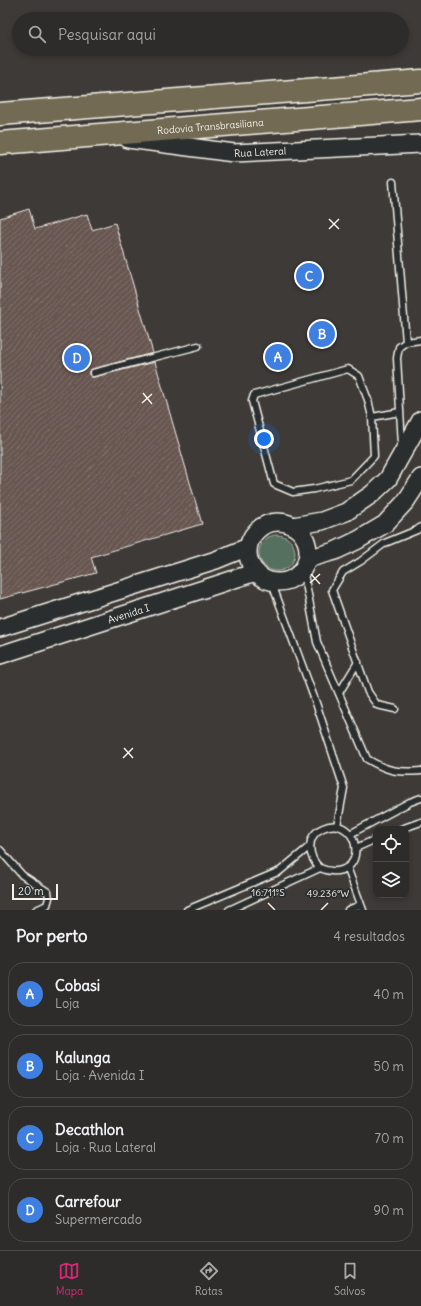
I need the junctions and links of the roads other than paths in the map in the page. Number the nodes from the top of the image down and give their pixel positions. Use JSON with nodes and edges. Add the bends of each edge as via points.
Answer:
{"nodes":[{"id":1,"x":421,"y":76,"type":"edge"},
{"id":2,"x":421,"y":81,"type":"edge"},
{"id":3,"x":360,"y":86,"type":"junction"},
{"id":4,"x":421,"y":109,"type":"edge"},
{"id":5,"x":0,"y":114,"type":"edge"},
{"id":6,"x":100,"y":135,"type":"junction"},
{"id":7,"x":0,"y":143,"type":"edge"},
{"id":8,"x":421,"y":144,"type":"edge"},
{"id":9,"x":393,"y":182,"type":"dead end"},
{"id":10,"x":421,"y":340,"type":"edge"},
{"id":11,"x":406,"y":342,"type":"junction"},
{"id":12,"x":198,"y":346,"type":"dead end"},
{"id":13,"x":93,"y":373,"type":"dead end"},
{"id":14,"x":400,"y":412,"type":"junction"},
{"id":15,"x":372,"y":417,"type":"junction"},
{"id":16,"x":421,"y":420,"type":"edge"},
{"id":17,"x":402,"y":455,"type":"junction"},
{"id":18,"x":421,"y":478,"type":"edge"},
{"id":19,"x":293,"y":526,"type":"junction"},
{"id":20,"x":421,"y":527,"type":"edge"},
{"id":21,"x":248,"y":547,"type":"junction"},
{"id":22,"x":305,"y":564,"type":"junction"},
{"id":23,"x":256,"y":572,"type":"junction"},
{"id":24,"x":271,"y":581,"type":"junction"},
{"id":25,"x":0,"y":628,"type":"edge"},
{"id":26,"x":0,"y":655,"type":"edge"},
{"id":27,"x":358,"y":662,"type":"junction"},
{"id":28,"x":339,"y":693,"type":"junction"},
{"id":29,"x":395,"y":709,"type":"dead end"},
{"id":30,"x":421,"y":772,"type":"edge"},
{"id":31,"x":421,"y":798,"type":"edge"},
{"id":32,"x":421,"y":822,"type":"edge"},
{"id":33,"x":337,"y":826,"type":"junction"},
{"id":34,"x":409,"y":826,"type":"edge"},
{"id":35,"x":350,"y":834,"type":"junction"},
{"id":36,"x":373,"y":840,"type":"edge"},
{"id":37,"x":310,"y":846,"type":"junction"},
{"id":38,"x":356,"y":848,"type":"junction"},
{"id":39,"x":0,"y":850,"type":"edge"},
{"id":40,"x":348,"y":867,"type":"junction"},
{"id":41,"x":320,"y":868,"type":"junction"},
{"id":42,"x":362,"y":908,"type":"edge"},
{"id":43,"x":36,"y":910,"type":"edge"},
{"id":44,"x":187,"y":910,"type":"edge"},
{"id":45,"x":229,"y":910,"type":"edge"},
{"id":46,"x":348,"y":910,"type":"edge"}],
"edges":[{"from":1,"to":3,"type":"street"},
{"from":2,"to":3,"type":"highway"},
{"from":3,"to":5,"type":"highway"},
{"from":4,"to":6,"type":"highway","name":"Rodovia Transbrasiliana"},
{"from":6,"to":7,"type":"highway","name":"Rodovia Transbrasiliana"},
{"from":6,"to":8,"type":"street","name":"Rua Lateral","via":[[234,154]]},
{"from":9,"to":11,"type":"lane"},
{"from":10,"to":11,"type":"lane"},
{"from":11,"to":14,"type":"lane","via":[[399,347],[397,358]]},
{"from":12,"to":13,"type":"lane"},
{"from":14,"to":15,"type":"lane"},
{"from":14,"to":17,"type":"lane"},
{"from":15,"to":15,"type":"lane","via":[[374,456],[351,480],[293,492],[274,484],[252,401],[254,394],[348,369],[359,376]]},
{"from":16,"to":17,"type":"street"},
{"from":17,"to":19,"type":"street","via":[[388,479],[346,512],[322,521]]},
{"from":18,"to":22,"type":"street","via":[[406,501],[385,524],[358,540]]},
{"from":19,"to":21,"type":"street","via":[[274,522],[265,525],[257,530]]},
{"from":19,"to":22,"type":"street","via":[[305,540],[308,550]]},
{"from":20,"to":27,"type":"lane","via":[[385,543],[343,572],[332,590]]},
{"from":21,"to":23,"type":"street","via":[[248,556]]},
{"from":21,"to":25,"type":"street","via":[[216,560]]},
{"from":22,"to":24,"type":"street","via":[[297,575],[289,580]]},
{"from":22,"to":28,"type":"lane","via":[[317,642]]},
{"from":23,"to":24,"type":"street"},
{"from":23,"to":26,"type":"street","name":"Avenida I"},
{"from":24,"to":33,"type":"lane","via":[[344,788]]},
{"from":27,"to":28,"type":"lane"},
{"from":27,"to":29,"type":"lane","via":[[368,692],[377,705]]},
{"from":28,"to":30,"type":"lane","via":[[367,759],[388,770]]},
{"from":31,"to":35,"type":"lane"},
{"from":32,"to":34,"type":"lane"},
{"from":33,"to":35,"type":"lane"},
{"from":33,"to":37,"type":"lane","via":[[323,828],[317,832]]},
{"from":35,"to":38,"type":"lane"},
{"from":36,"to":38,"type":"lane"},
{"from":37,"to":41,"type":"lane","via":[[312,859]]},
{"from":37,"to":44,"type":"lane","via":[[280,871]]},
{"from":38,"to":40,"type":"lane","via":[[354,858]]},
{"from":39,"to":43,"type":"lane","via":[[22,875],[48,892],[47,905]]},
{"from":40,"to":41,"type":"lane","via":[[334,872]]},
{"from":40,"to":42,"type":"lane"},
{"from":41,"to":45,"type":"lane"},
{"from":42,"to":46,"type":"lane"}]}
